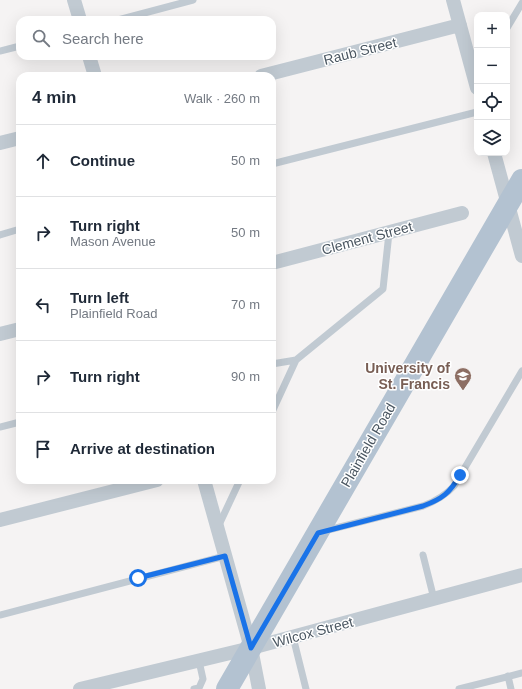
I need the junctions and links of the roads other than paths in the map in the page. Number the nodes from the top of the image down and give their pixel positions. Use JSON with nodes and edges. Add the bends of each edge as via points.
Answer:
{"nodes":[{"id":1,"x":74,"y":0,"type":"edge"},
{"id":2,"x":193,"y":0,"type":"edge"},
{"id":3,"x":453,"y":0,"type":"edge"},
{"id":4,"x":522,"y":3,"type":"edge"},
{"id":5,"x":79,"y":16,"type":"edge"},
{"id":6,"x":133,"y":16,"type":"edge"},
{"id":7,"x":510,"y":23,"type":"edge"},
{"id":8,"x":460,"y":25,"type":"junction"},
{"id":9,"x":16,"y":47,"type":"edge"},
{"id":10,"x":0,"y":51,"type":"edge"},
{"id":11,"x":90,"y":60,"type":"edge"},
{"id":12,"x":94,"y":72,"type":"edge"},
{"id":13,"x":276,"y":72,"type":"edge"},
{"id":14,"x":474,"y":77,"type":"edge"},
{"id":15,"x":474,"y":113,"type":"edge"},
{"id":16,"x":16,"y":139,"type":"edge"},
{"id":17,"x":0,"y":143,"type":"edge"},
{"id":18,"x":495,"y":156,"type":"edge"},
{"id":19,"x":276,"y":163,"type":"edge"},
{"id":20,"x":522,"y":180,"type":"edge"},
{"id":21,"x":508,"y":203,"type":"junction"},
{"id":22,"x":462,"y":213,"type":"dead end"},
{"id":23,"x":16,"y":230,"type":"edge"},
{"id":24,"x":389,"y":233,"type":"junction"},
{"id":25,"x":0,"y":235,"type":"edge"},
{"id":26,"x":522,"y":256,"type":"edge"},
{"id":27,"x":276,"y":262,"type":"edge"},
{"id":28,"x":16,"y":330,"type":"edge"},
{"id":29,"x":0,"y":334,"type":"edge"},
{"id":30,"x":296,"y":360,"type":"junction"},
{"id":31,"x":276,"y":363,"type":"edge"},
{"id":32,"x":522,"y":371,"type":"edge"},
{"id":33,"x":276,"y":403,"type":"edge"},
{"id":34,"x":16,"y":423,"type":"edge"},
{"id":35,"x":0,"y":427,"type":"edge"},
{"id":36,"x":141,"y":484,"type":"edge"},
{"id":37,"x":205,"y":484,"type":"edge"},
{"id":38,"x":238,"y":484,"type":"edge"},
{"id":39,"x":0,"y":520,"type":"edge"},
{"id":40,"x":218,"y":529,"type":"junction"},
{"id":41,"x":318,"y":533,"type":"junction"},
{"id":42,"x":423,"y":555,"type":"dead end"},
{"id":43,"x":225,"y":556,"type":"junction"},
{"id":44,"x":522,"y":575,"type":"edge"},
{"id":45,"x":434,"y":599,"type":"junction"},
{"id":46,"x":0,"y":614,"type":"edge"},
{"id":47,"x":293,"y":637,"type":"junction"},
{"id":48,"x":251,"y":648,"type":"junction"},
{"id":49,"x":199,"y":661,"type":"junction"},
{"id":50,"x":522,"y":673,"type":"edge"},
{"id":51,"x":508,"y":676,"type":"junction"},
{"id":52,"x":80,"y":689,"type":"edge"},
{"id":53,"x":194,"y":689,"type":"edge"},
{"id":54,"x":227,"y":689,"type":"edge"},
{"id":55,"x":258,"y":689,"type":"edge"},
{"id":56,"x":306,"y":689,"type":"edge"},
{"id":57,"x":459,"y":689,"type":"edge"},
{"id":58,"x":511,"y":689,"type":"edge"}],
"edges":[{"from":1,"to":5,"type":"street"},
{"from":2,"to":6,"type":"lane"},
{"from":3,"to":8,"type":"street"},
{"from":4,"to":7,"type":"lane"},
{"from":8,"to":13,"type":"street","name":"Raub Street"},
{"from":8,"to":14,"type":"street"},
{"from":9,"to":10,"type":"lane"},
{"from":11,"to":12,"type":"street"},
{"from":15,"to":19,"type":"lane"},
{"from":16,"to":17,"type":"street"},
{"from":18,"to":21,"type":"street"},
{"from":20,"to":21,"type":"main road","name":"Plainfield Road"},
{"from":21,"to":26,"type":"street"},
{"from":21,"to":41,"type":"main road","name":"Plainfield Road"},
{"from":22,"to":24,"type":"street","name":"Clement Street"},
{"from":23,"to":25,"type":"lane"},
{"from":24,"to":27,"type":"street","name":"Clement Street"},
{"from":24,"to":30,"type":"lane","via":[[383,289]]},
{"from":28,"to":29,"type":"street"},
{"from":30,"to":31,"type":"lane"},
{"from":30,"to":33,"type":"lane"},
{"from":32,"to":41,"type":"lane","via":[[447,494],[423,506]]},
{"from":34,"to":35,"type":"lane"},
{"from":36,"to":39,"type":"street"},
{"from":37,"to":40,"type":"street"},
{"from":38,"to":40,"type":"lane"},
{"from":40,"to":43,"type":"street"},
{"from":41,"to":48,"type":"main road","name":"Plainfield Road"},
{"from":42,"to":45,"type":"lane"},
{"from":43,"to":46,"type":"lane"},
{"from":43,"to":48,"type":"street"},
{"from":44,"to":45,"type":"street","name":"Wilcox Street"},
{"from":45,"to":47,"type":"street","name":"Wilcox Street"},
{"from":47,"to":48,"type":"street","name":"Wilcox Street"},
{"from":47,"to":56,"type":"lane"},
{"from":48,"to":49,"type":"street","name":"Wilcox Street"},
{"from":48,"to":54,"type":"main road","name":"Plainfield Road"},
{"from":48,"to":55,"type":"street"},
{"from":49,"to":52,"type":"street","name":"Wilcox Street"},
{"from":49,"to":53,"type":"lane","via":[[203,679],[199,688]]},
{"from":50,"to":51,"type":"lane"},
{"from":51,"to":57,"type":"lane"},
{"from":51,"to":58,"type":"lane"}]}
